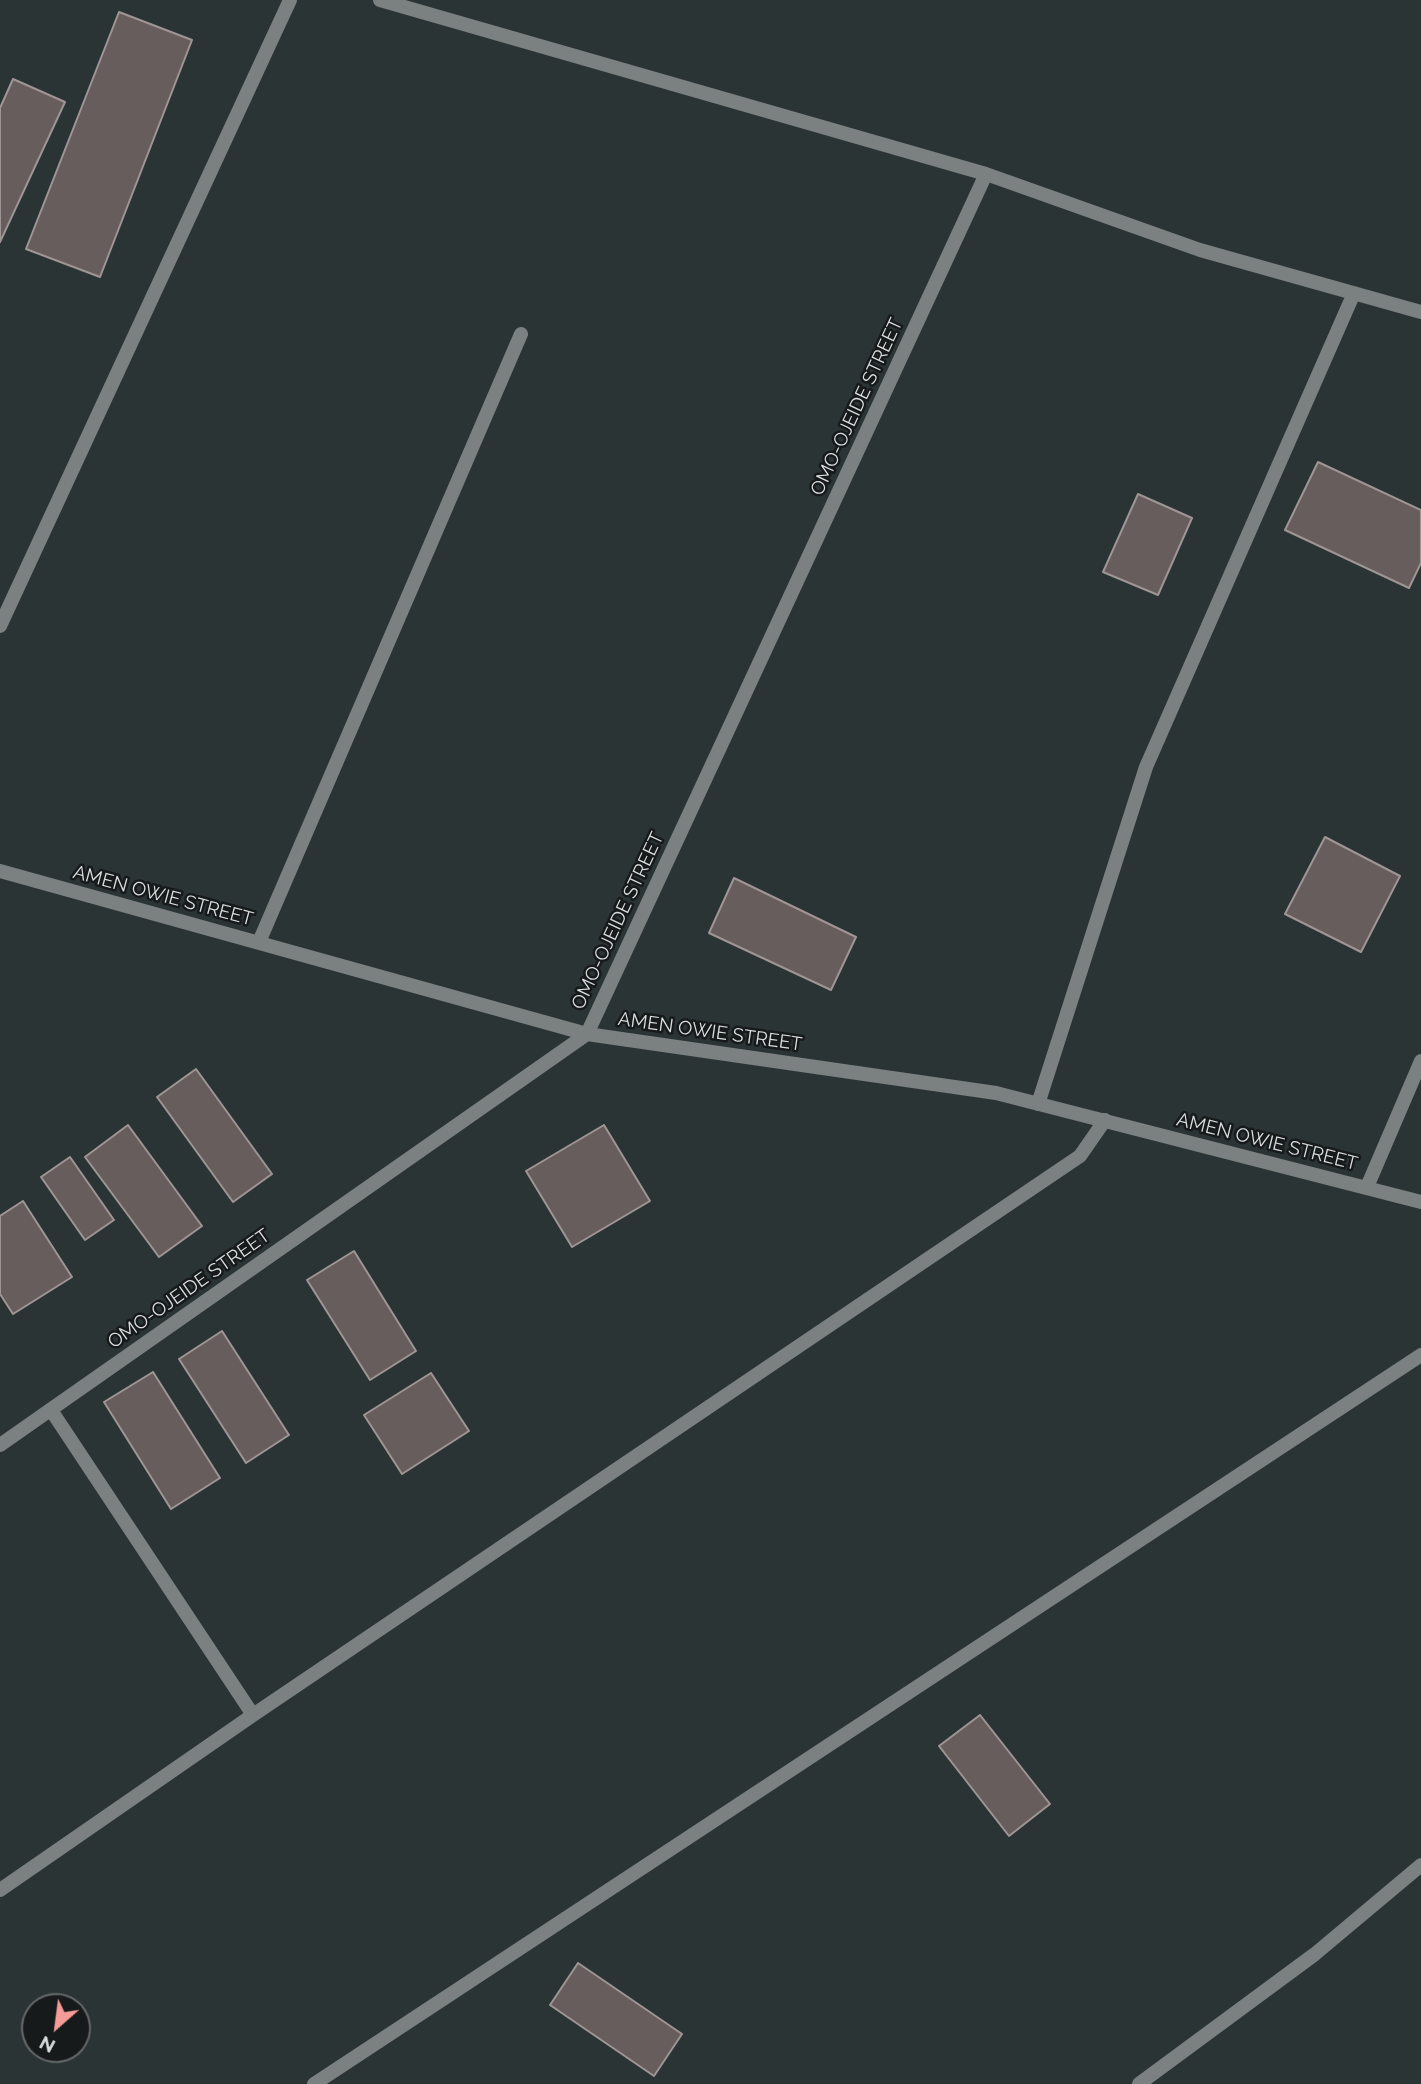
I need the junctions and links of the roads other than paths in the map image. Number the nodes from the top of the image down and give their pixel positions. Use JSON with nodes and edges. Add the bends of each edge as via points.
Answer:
{"nodes":[{"id":1,"x":290,"y":0,"type":"edge"},
{"id":2,"x":380,"y":0,"type":"edge"},
{"id":3,"x":986,"y":174,"type":"junction"},
{"id":4,"x":1354,"y":293,"type":"junction"},
{"id":5,"x":1421,"y":312,"type":"edge"},
{"id":6,"x":521,"y":334,"type":"dead end"},
{"id":7,"x":0,"y":626,"type":"edge"},
{"id":8,"x":1,"y":875,"type":"edge"},
{"id":9,"x":259,"y":942,"type":"junction"},
{"id":10,"x":587,"y":1034,"type":"junction"},
{"id":11,"x":1421,"y":1061,"type":"edge"},
{"id":12,"x":1038,"y":1104,"type":"junction"},
{"id":13,"x":1105,"y":1120,"type":"junction"},
{"id":14,"x":1367,"y":1187,"type":"junction"},
{"id":15,"x":1421,"y":1202,"type":"edge"},
{"id":16,"x":1421,"y":1355,"type":"edge"},
{"id":17,"x":51,"y":1410,"type":"junction"},
{"id":18,"x":0,"y":1445,"type":"edge"},
{"id":19,"x":253,"y":1715,"type":"junction"},
{"id":20,"x":1421,"y":1865,"type":"edge"},
{"id":21,"x":0,"y":1890,"type":"edge"},
{"id":22,"x":314,"y":2084,"type":"edge"},
{"id":23,"x":1139,"y":2084,"type":"edge"}],
"edges":[{"from":1,"to":7,"type":"street"},
{"from":2,"to":3,"type":"street"},
{"from":3,"to":4,"type":"street","via":[[1200,250]]},
{"from":3,"to":10,"type":"street","name":"OMO-OJEIDE STREET"},
{"from":4,"to":5,"type":"street"},
{"from":4,"to":12,"type":"street","via":[[1146,767]]},
{"from":6,"to":9,"type":"street"},
{"from":8,"to":9,"type":"street","name":"AMEN OWIE STREET"},
{"from":9,"to":10,"type":"street","name":"AMEN OWIE STREET"},
{"from":10,"to":12,"type":"street","name":"AMEN OWIE STREET","via":[[996,1093]]},
{"from":10,"to":17,"type":"street","name":"OMO-OJEIDE STREET"},
{"from":11,"to":14,"type":"street"},
{"from":12,"to":13,"type":"street","name":"AMEN OWIE STREET"},
{"from":13,"to":14,"type":"street","name":"AMEN OWIE STREET"},
{"from":13,"to":19,"type":"street","via":[[1080,1156]]},
{"from":14,"to":15,"type":"street","name":"AMEN OWIE STREET"},
{"from":16,"to":22,"type":"street"},
{"from":17,"to":18,"type":"street","name":"OMO-OJEIDE STREET"},
{"from":17,"to":19,"type":"street"},
{"from":19,"to":21,"type":"street"},
{"from":20,"to":23,"type":"street","via":[[1315,1954]]}]}
